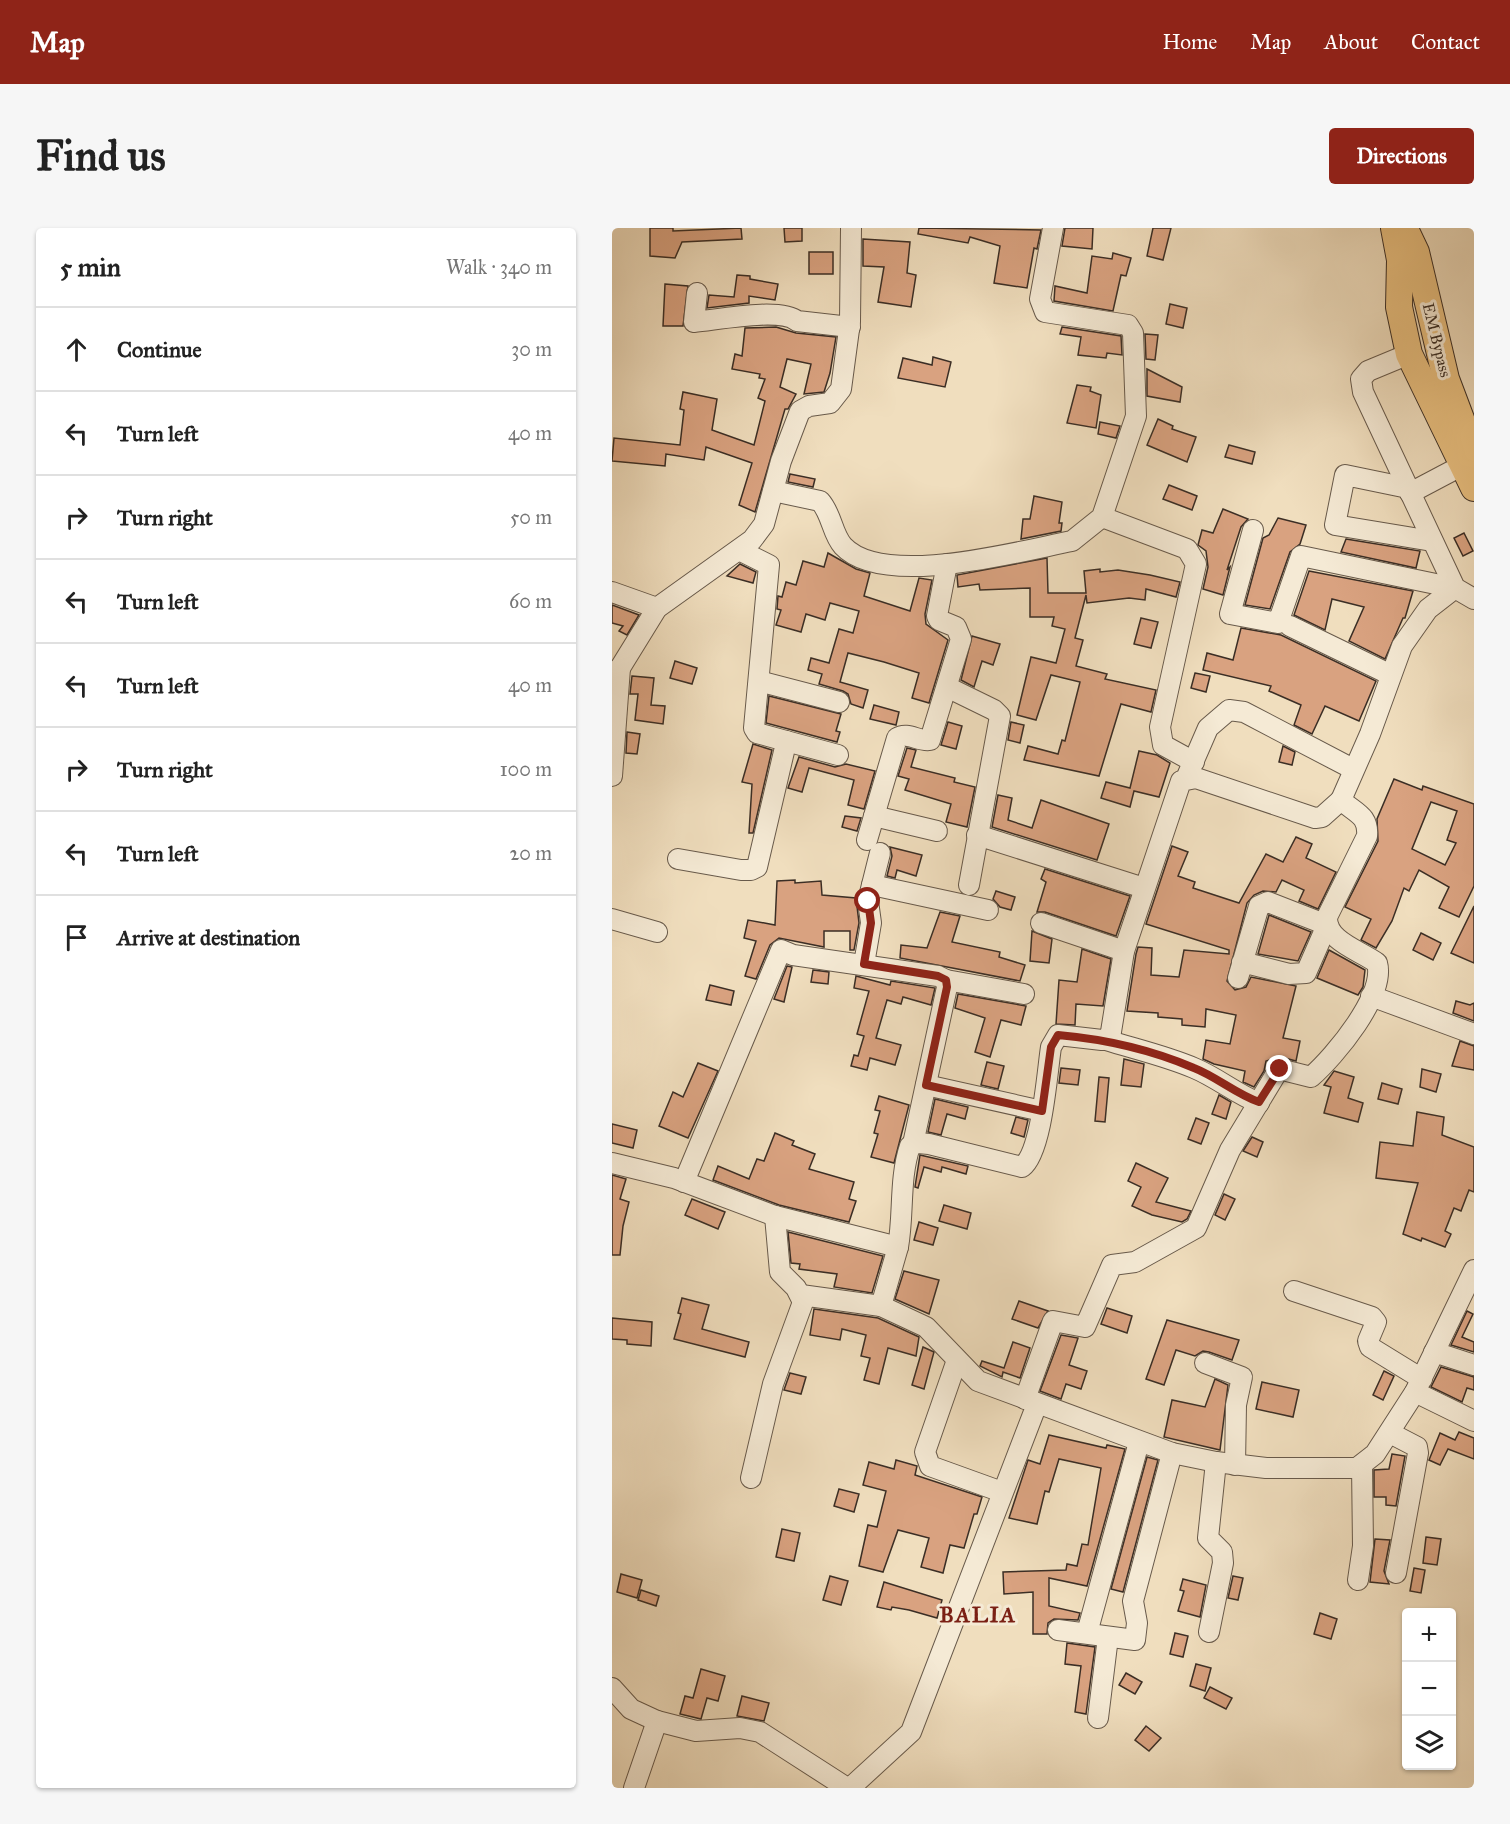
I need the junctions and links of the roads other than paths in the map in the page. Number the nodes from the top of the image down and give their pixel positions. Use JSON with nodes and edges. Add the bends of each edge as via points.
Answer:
{"nodes":[{"id":1,"x":851,"y":228,"type":"edge"},
{"id":2,"x":1053,"y":228,"type":"edge"},
{"id":3,"x":1394,"y":228,"type":"edge"},
{"id":4,"x":1404,"y":228,"type":"edge"},
{"id":5,"x":697,"y":293,"type":"dead end"},
{"id":6,"x":849,"y":327,"type":"junction"},
{"id":7,"x":1409,"y":354,"type":"junction"},
{"id":8,"x":1468,"y":458,"type":"edge"},
{"id":9,"x":1474,"y":488,"type":"edge"},
{"id":10,"x":1409,"y":490,"type":"junction"},
{"id":11,"x":773,"y":491,"type":"junction"},
{"id":12,"x":1102,"y":517,"type":"junction"},
{"id":13,"x":1253,"y":530,"type":"dead end"},
{"id":14,"x":1432,"y":541,"type":"junction"},
{"id":15,"x":739,"y":550,"type":"junction"},
{"id":16,"x":947,"y":564,"type":"junction"},
{"id":17,"x":1455,"y":588,"type":"junction"},
{"id":18,"x":612,"y":592,"type":"edge"},
{"id":19,"x":1474,"y":599,"type":"edge"},
{"id":20,"x":657,"y":608,"type":"junction"},
{"id":21,"x":1290,"y":627,"type":"dead end"},
{"id":22,"x":616,"y":671,"type":"edge"},
{"id":23,"x":1391,"y":675,"type":"junction"},
{"id":24,"x":759,"y":681,"type":"junction"},
{"id":25,"x":947,"y":687,"type":"junction"},
{"id":26,"x":839,"y":702,"type":"dead end"},
{"id":27,"x":786,"y":741,"type":"junction"},
{"id":28,"x":838,"y":755,"type":"dead end"},
{"id":29,"x":1353,"y":769,"type":"junction"},
{"id":30,"x":1190,"y":770,"type":"junction"},
{"id":31,"x":612,"y":776,"type":"edge"},
{"id":32,"x":1341,"y":800,"type":"junction"},
{"id":33,"x":874,"y":816,"type":"junction"},
{"id":34,"x":938,"y":831,"type":"dead end"},
{"id":35,"x":977,"y":835,"type":"junction"},
{"id":36,"x":678,"y":859,"type":"dead end"},
{"id":37,"x":872,"y":885,"type":"junction"},
{"id":38,"x":969,"y":885,"type":"dead end"},
{"id":39,"x":1144,"y":888,"type":"junction"},
{"id":40,"x":988,"y":910,"type":"dead end"},
{"id":41,"x":612,"y":919,"type":"edge"},
{"id":42,"x":1041,"y":923,"type":"dead end"},
{"id":43,"x":1326,"y":925,"type":"junction"},
{"id":44,"x":657,"y":932,"type":"dead end"},
{"id":45,"x":1125,"y":951,"type":"junction"},
{"id":46,"x":864,"y":964,"type":"junction"},
{"id":47,"x":946,"y":980,"type":"junction"},
{"id":48,"x":1024,"y":994,"type":"dead end"},
{"id":49,"x":1371,"y":996,"type":"junction"},
{"id":50,"x":1474,"y":1034,"type":"edge"},
{"id":51,"x":1106,"y":1041,"type":"junction"},
{"id":52,"x":926,"y":1085,"type":"junction"},
{"id":53,"x":1259,"y":1102,"type":"junction"},
{"id":54,"x":1042,"y":1111,"type":"junction"},
{"id":55,"x":913,"y":1144,"type":"junction"},
{"id":56,"x":612,"y":1163,"type":"edge"},
{"id":57,"x":684,"y":1182,"type":"junction"},
{"id":58,"x":775,"y":1216,"type":"junction"},
{"id":59,"x":898,"y":1247,"type":"junction"},
{"id":60,"x":1474,"y":1270,"type":"edge"},
{"id":61,"x":1294,"y":1291,"type":"dead end"},
{"id":62,"x":801,"y":1295,"type":"junction"},
{"id":63,"x":881,"y":1306,"type":"junction"},
{"id":64,"x":1434,"y":1352,"type":"junction"},
{"id":65,"x":957,"y":1360,"type":"junction"},
{"id":66,"x":1205,"y":1364,"type":"dead end"},
{"id":67,"x":1474,"y":1365,"type":"edge"},
{"id":68,"x":1419,"y":1385,"type":"junction"},
{"id":69,"x":1031,"y":1401,"type":"junction"},
{"id":70,"x":1474,"y":1421,"type":"edge"},
{"id":71,"x":1390,"y":1433,"type":"junction"},
{"id":72,"x":1139,"y":1442,"type":"junction"},
{"id":73,"x":1172,"y":1453,"type":"junction"},
{"id":74,"x":1225,"y":1463,"type":"junction"},
{"id":75,"x":1362,"y":1465,"type":"junction"},
{"id":76,"x":751,"y":1478,"type":"dead end"},
{"id":77,"x":1002,"y":1492,"type":"junction"},
{"id":78,"x":1396,"y":1573,"type":"dead end"},
{"id":79,"x":1358,"y":1580,"type":"dead end"},
{"id":80,"x":1058,"y":1630,"type":"dead end"},
{"id":81,"x":1209,"y":1632,"type":"dead end"},
{"id":82,"x":1087,"y":1633,"type":"junction"},
{"id":83,"x":1107,"y":1637,"type":"junction"},
{"id":84,"x":612,"y":1688,"type":"edge"},
{"id":85,"x":1098,"y":1718,"type":"dead end"},
{"id":86,"x":657,"y":1721,"type":"junction"},
{"id":87,"x":634,"y":1788,"type":"edge"},
{"id":88,"x":848,"y":1788,"type":"edge"}],
"edges":[{"from":1,"to":6,"type":"street"},
{"from":2,"to":12,"type":"street","via":[[1040,299],[1045,312],[1128,325],[1133,333],[1136,416]]},
{"from":3,"to":7,"type":"main road","via":[[1400,260],[1399,307]]},
{"from":4,"to":8,"type":"main road","name":"EM Bypass","via":[[1416,252]]},
{"from":5,"to":6,"type":"street","via":[[694,322],[756,315],[791,316],[797,321]]},
{"from":6,"to":11,"type":"street","via":[[841,389],[830,403],[800,411]]},
{"from":7,"to":8,"type":"main road"},
{"from":7,"to":10,"type":"street","via":[[1368,371],[1361,379],[1363,392]]},
{"from":8,"to":9,"type":"main road"},
{"from":8,"to":10,"type":"street"},
{"from":10,"to":14,"type":"street"},
{"from":10,"to":14,"type":"street","via":[[1345,476],[1335,525]]},
{"from":11,"to":15,"type":"street","via":[[764,524]]},
{"from":11,"to":16,"type":"street","via":[[820,501],[841,545],[863,558],[921,568]]},
{"from":12,"to":16,"type":"street","via":[[1072,541]]},
{"from":12,"to":30,"type":"street","via":[[1187,549],[1196,564],[1160,727],[1163,745]]},
{"from":13,"to":17,"type":"street","via":[[1230,614],[1278,623],[1301,556]]},
{"from":14,"to":17,"type":"street"},
{"from":15,"to":20,"type":"street"},
{"from":15,"to":24,"type":"street","via":[[769,565]]},
{"from":16,"to":25,"type":"street","via":[[937,616],[956,627],[961,639]]},
{"from":17,"to":19,"type":"street"},
{"from":17,"to":23,"type":"street","via":[[1428,609],[1402,646]]},
{"from":18,"to":20,"type":"street"},
{"from":20,"to":22,"type":"street"},
{"from":21,"to":23,"type":"street"},
{"from":22,"to":31,"type":"street"},
{"from":23,"to":29,"type":"street"},
{"from":24,"to":26,"type":"street"},
{"from":24,"to":27,"type":"street","via":[[755,730]]},
{"from":25,"to":33,"type":"street","via":[[930,740],[908,735],[897,738]]},
{"from":25,"to":35,"type":"street","via":[[1000,716]]},
{"from":27,"to":28,"type":"street"},
{"from":27,"to":36,"type":"street","via":[[757,867],[741,870]]},
{"from":29,"to":30,"type":"street","via":[[1244,712],[1229,710],[1208,728]]},
{"from":29,"to":32,"type":"street"},
{"from":30,"to":32,"type":"street","via":[[1196,778],[1315,818],[1322,817]]},
{"from":30,"to":39,"type":"street","via":[[1178,785]]},
{"from":32,"to":43,"type":"street","via":[[1363,816],[1367,836]]},
{"from":33,"to":34,"type":"street"},
{"from":33,"to":37,"type":"street"},
{"from":35,"to":38,"type":"street"},
{"from":35,"to":39,"type":"street"},
{"from":37,"to":40,"type":"street"},
{"from":37,"to":46,"type":"street"},
{"from":39,"to":45,"type":"street"},
{"from":41,"to":44,"type":"street"},
{"from":42,"to":45,"type":"street"},
{"from":43,"to":43,"type":"street","via":[[1268,902],[1259,906],[1240,970],[1306,973]]},
{"from":43,"to":49,"type":"street","via":[[1336,938],[1377,963],[1380,973]]},
{"from":45,"to":51,"type":"street","via":[[1111,1034]]},
{"from":46,"to":47,"type":"street"},
{"from":46,"to":57,"type":"street","via":[[781,950]]},
{"from":47,"to":48,"type":"street"},
{"from":47,"to":52,"type":"street"},
{"from":49,"to":50,"type":"street"},
{"from":49,"to":53,"type":"street","via":[[1336,1053],[1319,1070],[1311,1077],[1280,1069]]},
{"from":51,"to":53,"type":"street","via":[[1192,1067],[1230,1085],[1241,1096]]},
{"from":51,"to":54,"type":"street","via":[[1058,1035],[1054,1039]]},
{"from":52,"to":54,"type":"street"},
{"from":52,"to":55,"type":"street"},
{"from":53,"to":69,"type":"street","via":[[1230,1150],[1196,1227],[1135,1262],[1112,1265],[1085,1327],[1053,1321]]},
{"from":54,"to":55,"type":"street","via":[[1031,1154],[1022,1167],[929,1144]]},
{"from":55,"to":59,"type":"street","via":[[908,1150],[905,1170]]},
{"from":56,"to":57,"type":"street"},
{"from":57,"to":58,"type":"street"},
{"from":58,"to":59,"type":"street"},
{"from":58,"to":62,"type":"street","via":[[780,1272]]},
{"from":59,"to":63,"type":"street"},
{"from":60,"to":64,"type":"street"},
{"from":61,"to":68,"type":"street","via":[[1372,1317],[1376,1322],[1368,1341],[1370,1347]]},
{"from":62,"to":63,"type":"street"},
{"from":62,"to":76,"type":"street","via":[[803,1302],[773,1384]]},
{"from":63,"to":65,"type":"street","via":[[926,1327]]},
{"from":64,"to":67,"type":"street"},
{"from":64,"to":68,"type":"street"},
{"from":65,"to":69,"type":"street","via":[[978,1381]]},
{"from":65,"to":77,"type":"street","via":[[925,1452],[926,1460],[930,1466]]},
{"from":66,"to":74,"type":"street","via":[[1242,1377]]},
{"from":68,"to":70,"type":"street"},
{"from":68,"to":71,"type":"street"},
{"from":69,"to":72,"type":"street"},
{"from":69,"to":77,"type":"street"},
{"from":71,"to":75,"type":"street"},
{"from":71,"to":78,"type":"street","via":[[1417,1447],[1418,1453]]},
{"from":72,"to":73,"type":"street"},
{"from":72,"to":82,"type":"street"},
{"from":73,"to":74,"type":"street"},
{"from":73,"to":83,"type":"street","via":[[1133,1601],[1135,1640]]},
{"from":74,"to":75,"type":"street","via":[[1266,1468],[1338,1469]]},
{"from":74,"to":81,"type":"street","via":[[1208,1538],[1222,1552],[1223,1563]]},
{"from":75,"to":79,"type":"street","via":[[1363,1546]]},
{"from":77,"to":88,"type":"street","via":[[910,1732]]},
{"from":80,"to":82,"type":"street"},
{"from":82,"to":83,"type":"street"},
{"from":83,"to":85,"type":"street"},
{"from":84,"to":86,"type":"street","via":[[631,1710]]},
{"from":86,"to":87,"type":"street"},
{"from":86,"to":88,"type":"street","via":[[696,1731],[740,1728],[760,1732]]}]}
